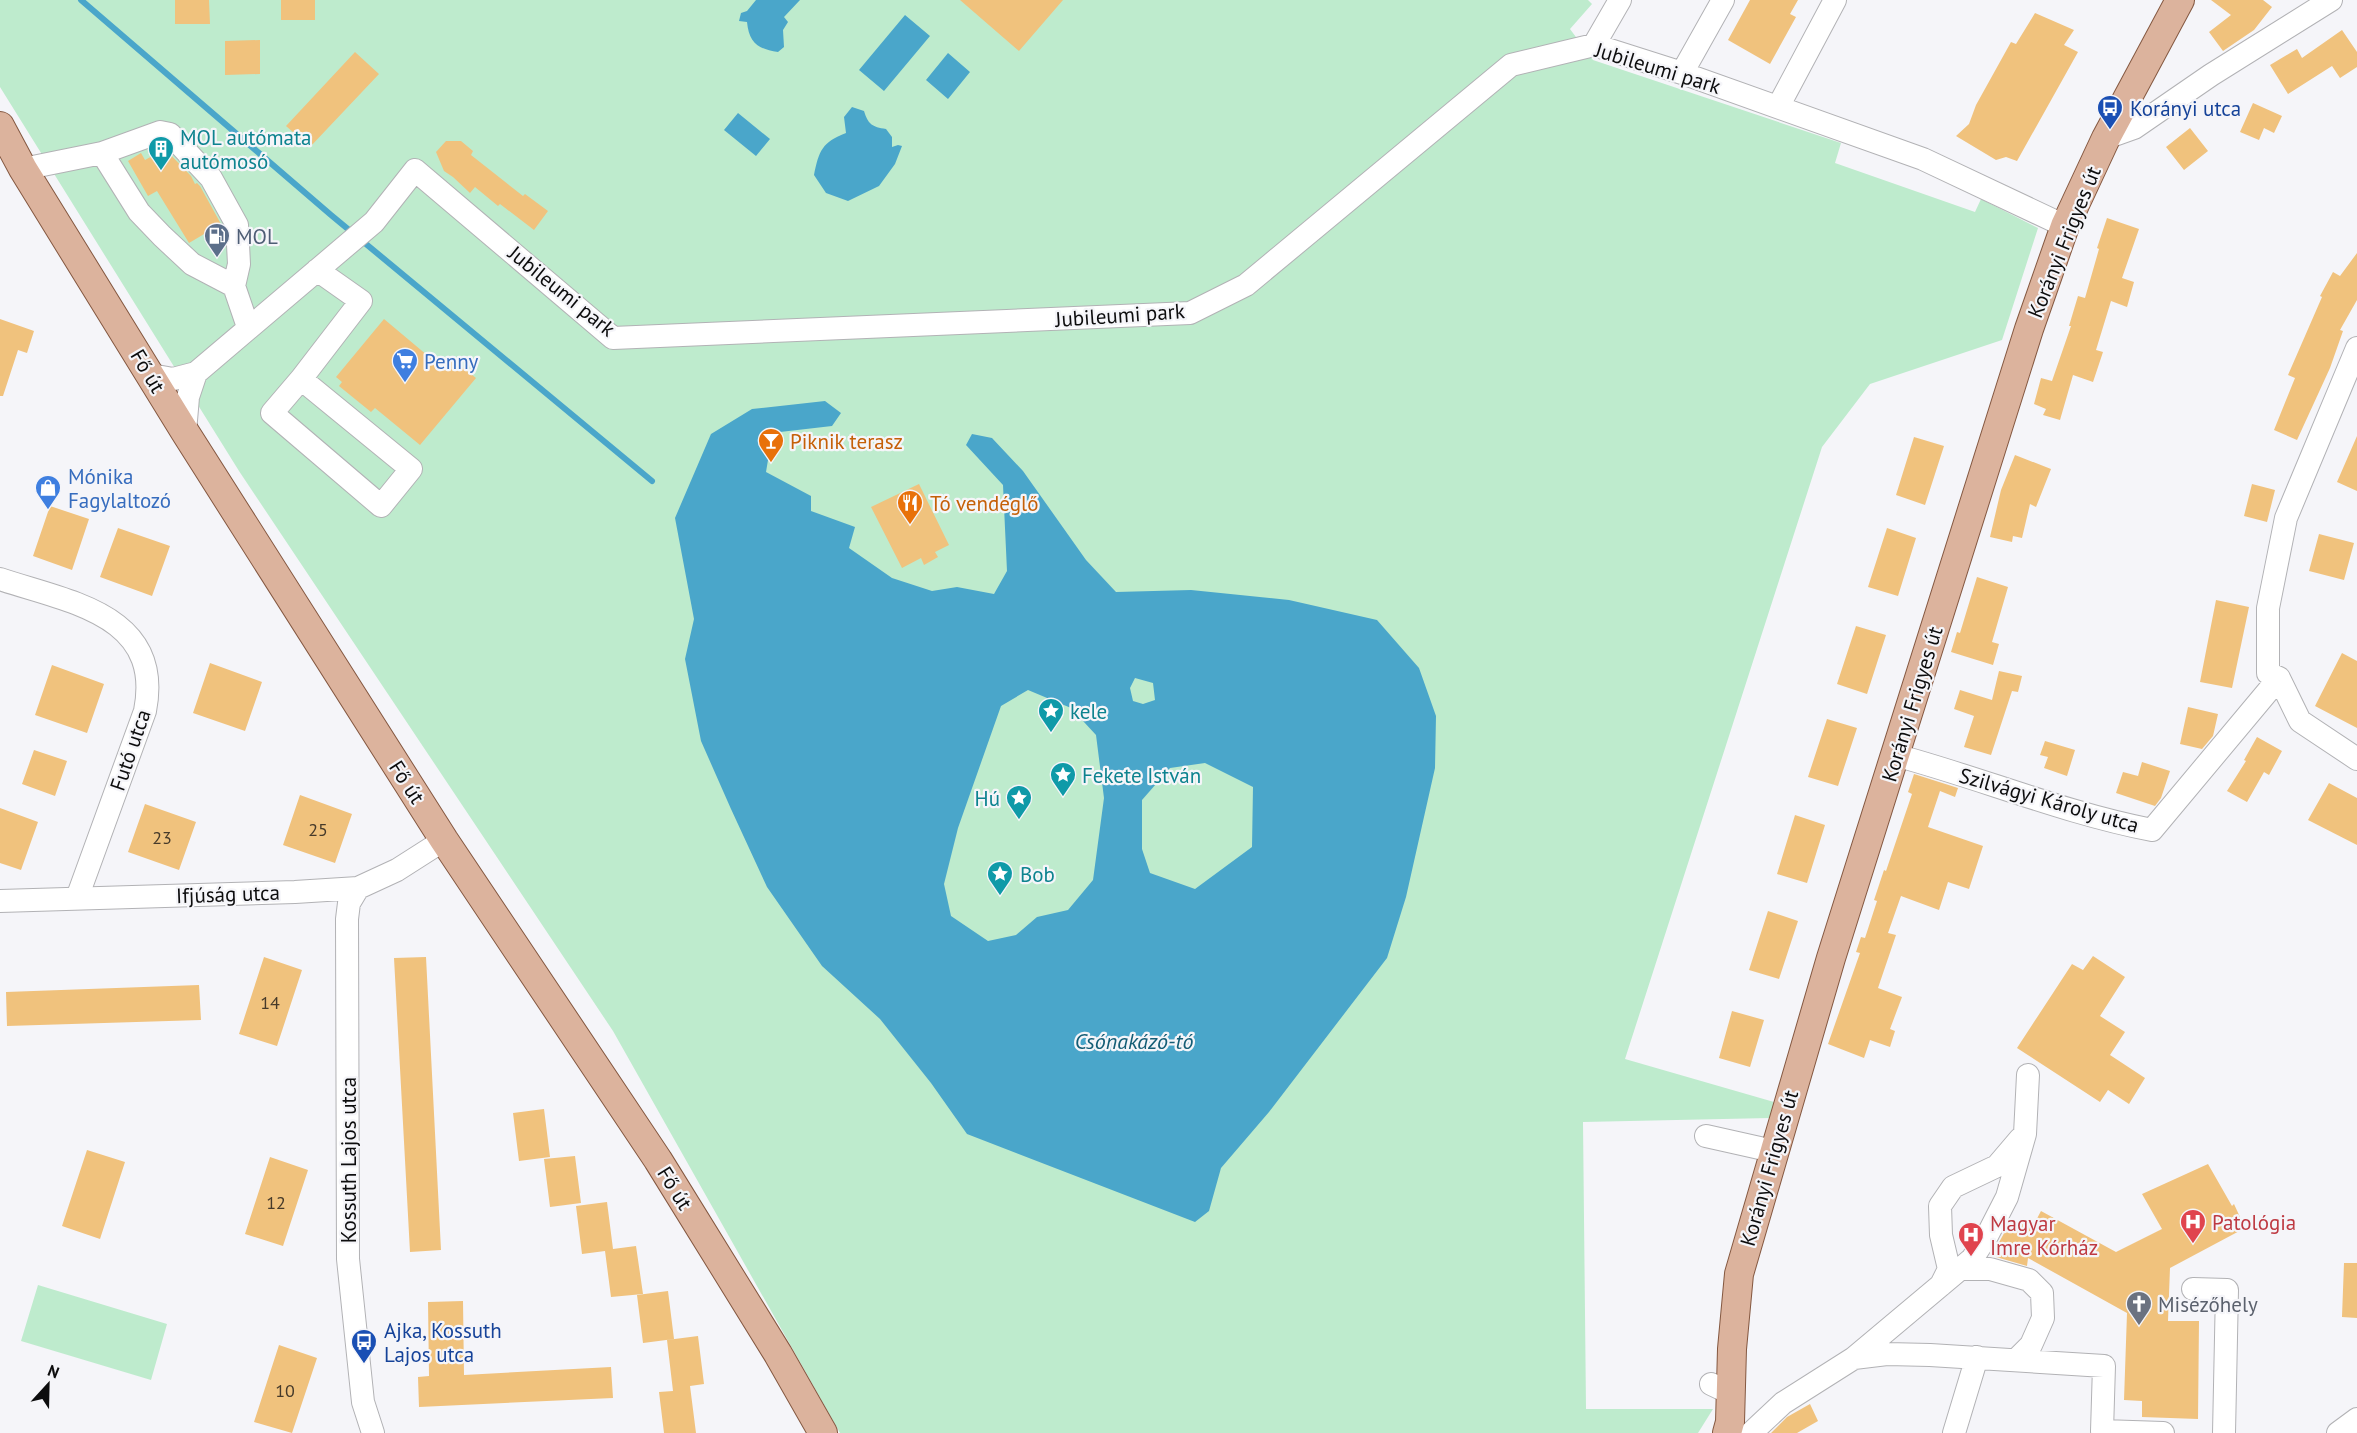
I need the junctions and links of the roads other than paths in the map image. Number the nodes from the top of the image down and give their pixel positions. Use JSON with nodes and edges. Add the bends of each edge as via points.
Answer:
{"nodes":[{"id":1,"x":1620,"y":0,"type":"edge"},
{"id":2,"x":1723,"y":0,"type":"edge"},
{"id":3,"x":1835,"y":0,"type":"edge"},
{"id":4,"x":2180,"y":0,"type":"edge"},
{"id":5,"x":2331,"y":0,"type":"edge"},
{"id":6,"x":1594,"y":45,"type":"junction"},
{"id":7,"x":1682,"y":73,"type":"junction"},
{"id":8,"x":1778,"y":107,"type":"junction"},
{"id":9,"x":0,"y":126,"type":"edge"},
{"id":10,"x":2106,"y":138,"type":"junction"},
{"id":11,"x":102,"y":153,"type":"junction"},
{"id":12,"x":23,"y":169,"type":"junction"},
{"id":13,"x":2065,"y":226,"type":"junction"},
{"id":14,"x":317,"y":270,"type":"junction"},
{"id":15,"x":234,"y":286,"type":"junction"},
{"id":16,"x":248,"y":327,"type":"junction"},
{"id":17,"x":2357,"y":348,"type":"edge"},
{"id":18,"x":196,"y":373,"type":"junction"},
{"id":19,"x":151,"y":375,"type":"junction"},
{"id":20,"x":301,"y":379,"type":"junction"},
{"id":21,"x":185,"y":432,"type":"junction"},
{"id":22,"x":0,"y":579,"type":"edge"},
{"id":23,"x":2279,"y":678,"type":"junction"},
{"id":24,"x":1895,"y":755,"type":"junction"},
{"id":25,"x":2357,"y":759,"type":"edge"},
{"id":26,"x":444,"y":840,"type":"junction"},
{"id":27,"x":358,"y":888,"type":"junction"},
{"id":28,"x":77,"y":898,"type":"junction"},
{"id":29,"x":0,"y":900,"type":"edge"},
{"id":30,"x":2028,"y":1076,"type":"dead end"},
{"id":31,"x":2025,"y":1134,"type":"junction"},
{"id":32,"x":1706,"y":1136,"type":"dead end"},
{"id":33,"x":1773,"y":1151,"type":"junction"},
{"id":34,"x":1974,"y":1178,"type":"junction"},
{"id":35,"x":2007,"y":1197,"type":"junction"},
{"id":36,"x":1960,"y":1269,"type":"junction"},
{"id":37,"x":1941,"y":1285,"type":"junction"},
{"id":38,"x":2193,"y":1289,"type":"dead end"},
{"id":39,"x":1917,"y":1306,"type":"junction"},
{"id":40,"x":1930,"y":1355,"type":"junction"},
{"id":41,"x":1977,"y":1357,"type":"junction"},
{"id":42,"x":1854,"y":1358,"type":"junction"},
{"id":43,"x":2017,"y":1359,"type":"junction"},
{"id":44,"x":2357,"y":1419,"type":"edge"},
{"id":45,"x":373,"y":1433,"type":"edge"},
{"id":46,"x":823,"y":1433,"type":"edge"},
{"id":47,"x":1727,"y":1433,"type":"edge"},
{"id":48,"x":1751,"y":1433,"type":"edge"},
{"id":49,"x":1954,"y":1433,"type":"edge"},
{"id":50,"x":2163,"y":1433,"type":"edge"},
{"id":51,"x":2224,"y":1433,"type":"edge"},
{"id":52,"x":2338,"y":1433,"type":"edge"}],
"edges":[{"from":1,"to":6,"type":"street"},
{"from":2,"to":7,"type":"street"},
{"from":3,"to":8,"type":"street"},
{"from":4,"to":10,"type":"main road","name":"Korányi Frigyes út"},
{"from":5,"to":10,"type":"street","via":[[2134,128]]},
{"from":6,"to":7,"type":"street","name":"Jubileumi park"},
{"from":6,"to":14,"type":"street","name":"Jubileumi park","via":[[1511,65],[1246,285],[1190,313],[613,338],[415,170],[374,222]]},
{"from":7,"to":8,"type":"street","name":"Jubileumi park"},
{"from":8,"to":13,"type":"street","name":"Jubileumi park","via":[[1923,159]]},
{"from":9,"to":12,"type":"main road","name":"Fő út"},
{"from":10,"to":13,"type":"main road","name":"Korányi Frigyes út"},
{"from":11,"to":12,"type":"street"},
{"from":11,"to":15,"type":"street","via":[[139,212],[162,236],[192,264]]},
{"from":11,"to":15,"type":"street","via":[[160,132],[170,134],[212,178],[237,225],[239,264]]},
{"from":12,"to":19,"type":"main road","name":"Fő út"},
{"from":13,"to":24,"type":"main road","name":"Korányi Frigyes út"},
{"from":14,"to":16,"type":"street","name":"Jubileumi park"},
{"from":14,"to":20,"type":"street","via":[[361,301]]},
{"from":15,"to":16,"type":"street"},
{"from":16,"to":18,"type":"street","name":"Jubileumi park"},
{"from":17,"to":23,"type":"street","via":[[2286,518],[2268,608],[2268,673]]},
{"from":18,"to":19,"type":"street","via":[[173,379]]},
{"from":18,"to":21,"type":"street","via":[[188,397]]},
{"from":19,"to":21,"type":"main road","name":"Fő út"},
{"from":20,"to":20,"type":"street","via":[[411,469],[381,506],[272,413]]},
{"from":21,"to":26,"type":"main road","name":"Fő út"},
{"from":22,"to":28,"type":"street","name":"Futó utca","via":[[102,614],[136,644],[144,663],[149,691],[145,711]]},
{"from":23,"to":24,"type":"street","name":"Szilvágyi Károly utca","via":[[2152,830]]},
{"from":23,"to":25,"type":"street","via":[[2300,721]]},
{"from":24,"to":33,"type":"main road","name":"Korányi Frigyes út"},
{"from":26,"to":27,"type":"street","name":"Ifjúság utca","via":[[397,870]]},
{"from":26,"to":46,"type":"main road","name":"Fő út","via":[[658,1160]]},
{"from":27,"to":28,"type":"street","name":"Ifjúság utca"},
{"from":27,"to":45,"type":"street","name":"Kossuth Lajos utca","via":[[349,903],[347,919],[348,1260],[363,1402]]},
{"from":28,"to":29,"type":"street","name":"Ifjúság utca"},
{"from":30,"to":31,"type":"street"},
{"from":31,"to":34,"type":"street","via":[[1997,1166]]},
{"from":31,"to":35,"type":"street"},
{"from":32,"to":33,"type":"street"},
{"from":33,"to":47,"type":"main road","name":"Korányi Frigyes út","via":[[1739,1274],[1732,1349],[1721,1389],[1730,1422]]},
{"from":34,"to":35,"type":"street","via":[[2002,1187]]},
{"from":34,"to":37,"type":"street","via":[[1953,1187],[1940,1206],[1941,1235],[1949,1269]]},
{"from":35,"to":36,"type":"street","via":[[1988,1236]]},
{"from":36,"to":37,"type":"street"},
{"from":36,"to":43,"type":"street","via":[[1990,1269],[2029,1280],[2042,1293],[2043,1318],[2031,1345]]},
{"from":37,"to":39,"type":"street"},
{"from":38,"to":51,"type":"street","via":[[2227,1290]]},
{"from":39,"to":40,"type":"street","via":[[1909,1322],[1912,1338]]},
{"from":39,"to":42,"type":"street"},
{"from":40,"to":41,"type":"street"},
{"from":40,"to":42,"type":"street"},
{"from":41,"to":43,"type":"street"},
{"from":41,"to":49,"type":"street"},
{"from":42,"to":48,"type":"street","via":[[1783,1403]]},
{"from":43,"to":50,"type":"street","via":[[2104,1366],[2102,1431]]},
{"from":44,"to":52,"type":"street"}]}
